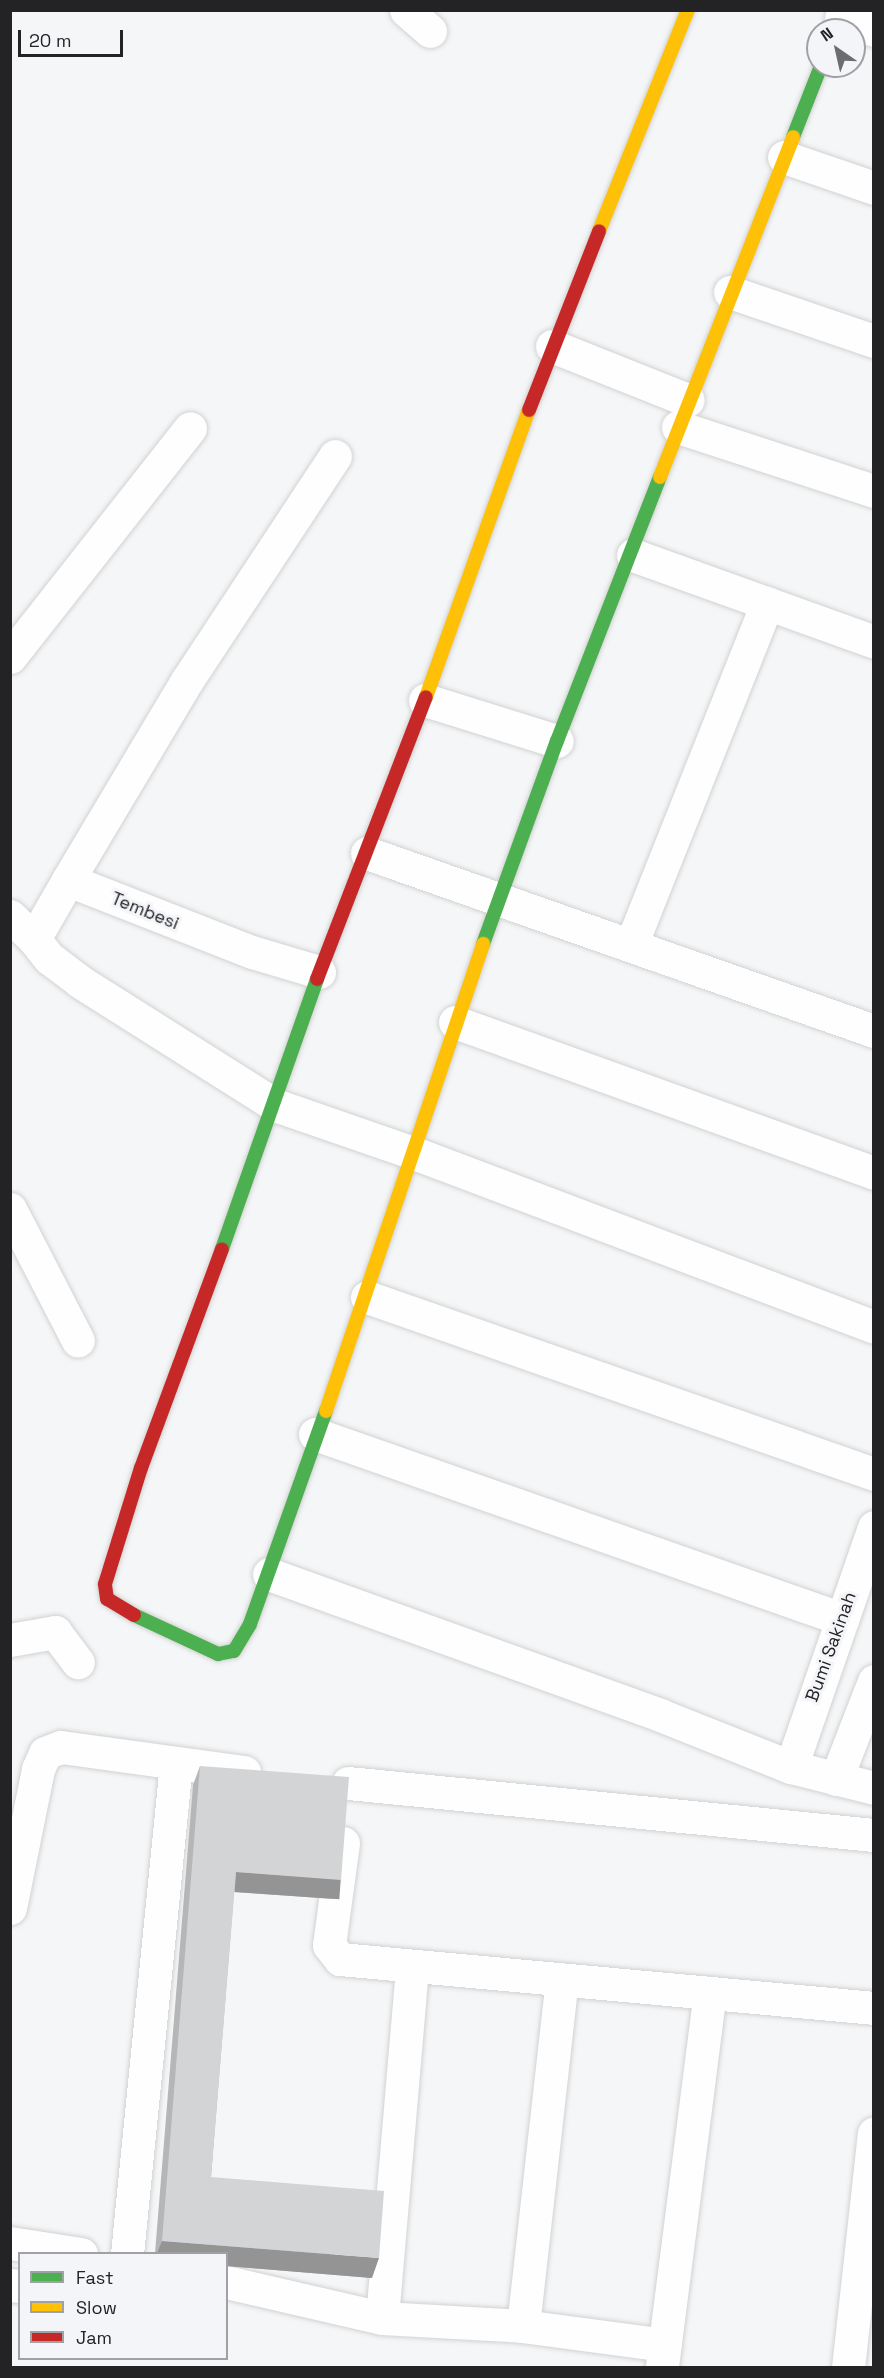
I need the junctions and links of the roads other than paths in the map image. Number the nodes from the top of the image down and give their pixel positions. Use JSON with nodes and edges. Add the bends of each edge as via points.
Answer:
{"nodes":[{"id":1,"x":688,"y":10,"type":"edge"},
{"id":2,"x":816,"y":78,"type":"edge"},
{"id":3,"x":784,"y":156,"type":"junction"},
{"id":4,"x":873,"y":188,"type":"edge"},
{"id":5,"x":730,"y":292,"type":"junction"},
{"id":6,"x":873,"y":341,"type":"edge"},
{"id":7,"x":552,"y":346,"type":"junction"},
{"id":8,"x":683,"y":414,"type":"junction"},
{"id":9,"x":190,"y":428,"type":"dead end"},
{"id":10,"x":335,"y":456,"type":"dead end"},
{"id":11,"x":873,"y":492,"type":"edge"},
{"id":12,"x":633,"y":555,"type":"junction"},
{"id":13,"x":767,"y":603,"type":"junction"},
{"id":14,"x":873,"y":642,"type":"edge"},
{"id":15,"x":10,"y":657,"type":"edge"},
{"id":16,"x":425,"y":700,"type":"junction"},
{"id":17,"x":557,"y":741,"type":"junction"},
{"id":18,"x":367,"y":853,"type":"junction"},
{"id":19,"x":68,"y":880,"type":"junction"},
{"id":20,"x":501,"y":900,"type":"junction"},
{"id":21,"x":10,"y":916,"type":"edge"},
{"id":22,"x":34,"y":939,"type":"junction"},
{"id":23,"x":630,"y":945,"type":"junction"},
{"id":24,"x":308,"y":969,"type":"junction"},
{"id":25,"x":455,"y":1022,"type":"junction"},
{"id":26,"x":873,"y":1031,"type":"edge"},
{"id":27,"x":275,"y":1105,"type":"junction"},
{"id":28,"x":414,"y":1153,"type":"junction"},
{"id":29,"x":873,"y":1173,"type":"edge"},
{"id":30,"x":10,"y":1209,"type":"edge"},
{"id":31,"x":367,"y":1297,"type":"junction"},
{"id":32,"x":873,"y":1327,"type":"edge"},
{"id":33,"x":78,"y":1341,"type":"dead end"},
{"id":34,"x":315,"y":1434,"type":"junction"},
{"id":35,"x":873,"y":1474,"type":"edge"},
{"id":36,"x":873,"y":1527,"type":"edge"},
{"id":37,"x":268,"y":1574,"type":"junction"},
{"id":38,"x":842,"y":1619,"type":"junction"},
{"id":39,"x":10,"y":1640,"type":"edge"},
{"id":40,"x":78,"y":1662,"type":"dead end"},
{"id":41,"x":873,"y":1681,"type":"edge"},
{"id":42,"x":866,"y":1724,"type":"edge"},
{"id":43,"x":176,"y":1765,"type":"junction"},
{"id":44,"x":791,"y":1767,"type":"junction"},
{"id":45,"x":279,"y":1776,"type":"edge"},
{"id":46,"x":836,"y":1779,"type":"junction"},
{"id":47,"x":314,"y":1780,"type":"edge"},
{"id":48,"x":348,"y":1783,"type":"junction"},
{"id":49,"x":873,"y":1788,"type":"edge"},
{"id":50,"x":873,"y":1836,"type":"edge"},
{"id":51,"x":10,"y":1908,"type":"edge"},
{"id":52,"x":412,"y":1966,"type":"junction"},
{"id":53,"x":562,"y":1980,"type":"junction"},
{"id":54,"x":710,"y":1993,"type":"junction"},
{"id":55,"x":873,"y":2008,"type":"edge"},
{"id":56,"x":873,"y":2133,"type":"edge"},
{"id":57,"x":10,"y":2243,"type":"edge"},
{"id":58,"x":74,"y":2252,"type":"edge"},
{"id":59,"x":127,"y":2252,"type":"edge"},
{"id":60,"x":228,"y":2282,"type":"edge"},
{"id":61,"x":382,"y":2318,"type":"junction"},
{"id":62,"x":523,"y":2326,"type":"junction"},
{"id":63,"x":664,"y":2356,"type":"edge"},
{"id":64,"x":848,"y":2367,"type":"edge"}],
"edges":[{"from":1,"to":7,"type":"street"},
{"from":2,"to":3,"type":"street"},
{"from":3,"to":4,"type":"street"},
{"from":3,"to":5,"type":"street"},
{"from":5,"to":6,"type":"street"},
{"from":5,"to":8,"type":"street"},
{"from":7,"to":8,"type":"street"},
{"from":7,"to":16,"type":"street"},
{"from":8,"to":11,"type":"street"},
{"from":8,"to":12,"type":"street"},
{"from":9,"to":15,"type":"street"},
{"from":10,"to":19,"type":"street","via":[[188,679]]},
{"from":12,"to":13,"type":"street"},
{"from":12,"to":17,"type":"street"},
{"from":13,"to":14,"type":"street"},
{"from":13,"to":23,"type":"street"},
{"from":16,"to":17,"type":"street"},
{"from":16,"to":18,"type":"street"},
{"from":17,"to":20,"type":"street"},
{"from":18,"to":20,"type":"street"},
{"from":18,"to":24,"type":"street"},
{"from":19,"to":22,"type":"street"},
{"from":19,"to":24,"type":"street","name":"Tembesi","via":[[252,952]]},
{"from":20,"to":23,"type":"street"},
{"from":20,"to":25,"type":"street"},
{"from":21,"to":22,"type":"street"},
{"from":22,"to":27,"type":"street","via":[[49,958],[79,981]]},
{"from":23,"to":26,"type":"street"},
{"from":24,"to":27,"type":"street"},
{"from":25,"to":28,"type":"street"},
{"from":25,"to":29,"type":"street"},
{"from":27,"to":28,"type":"street"},
{"from":27,"to":37,"type":"street","via":[[141,1468],[105,1584],[107,1599],[116,1607],[222,1654],[234,1652],[240,1643]]},
{"from":28,"to":31,"type":"street"},
{"from":28,"to":32,"type":"street"},
{"from":30,"to":33,"type":"street"},
{"from":31,"to":34,"type":"street"},
{"from":31,"to":35,"type":"street"},
{"from":34,"to":37,"type":"street"},
{"from":34,"to":38,"type":"street"},
{"from":36,"to":38,"type":"street","name":"Bumi Sakinah"},
{"from":37,"to":44,"type":"street","via":[[660,1715]]},
{"from":38,"to":44,"type":"street","name":"Bumi Sakinah"},
{"from":39,"to":40,"type":"street","via":[[55,1632]]},
{"from":41,"to":42,"type":"street"},
{"from":42,"to":46,"type":"street"},
{"from":43,"to":45,"type":"street"},
{"from":43,"to":51,"type":"street","via":[[61,1747],[45,1753],[38,1769]]},
{"from":43,"to":59,"type":"street"},
{"from":44,"to":46,"type":"street"},
{"from":46,"to":49,"type":"street"},
{"from":47,"to":48,"type":"street"},
{"from":48,"to":50,"type":"street"},
{"from":48,"to":52,"type":"street","via":[[329,1949],[340,1959]]},
{"from":52,"to":53,"type":"street"},
{"from":52,"to":61,"type":"street"},
{"from":53,"to":54,"type":"street"},
{"from":53,"to":62,"type":"street"},
{"from":54,"to":55,"type":"street"},
{"from":54,"to":63,"type":"street"},
{"from":56,"to":64,"type":"street"},
{"from":57,"to":58,"type":"street"},
{"from":60,"to":61,"type":"street"},
{"from":61,"to":62,"type":"street"},
{"from":62,"to":63,"type":"street"}]}
